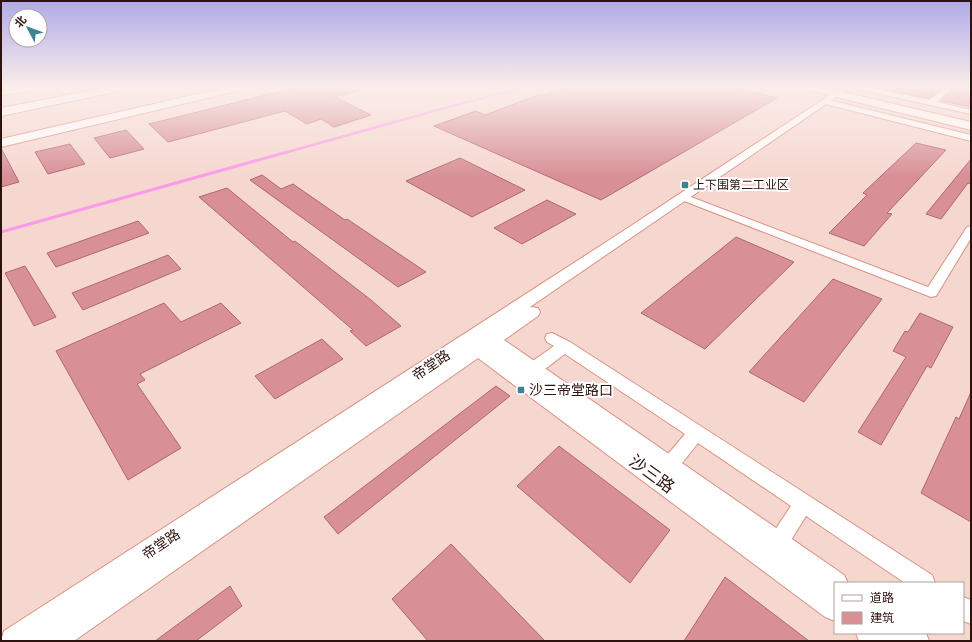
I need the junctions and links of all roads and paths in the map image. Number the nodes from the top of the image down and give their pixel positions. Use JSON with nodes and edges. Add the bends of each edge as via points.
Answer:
{"nodes":[{"id":1,"x":93,"y":117,"type":"edge"},
{"id":2,"x":113,"y":117,"type":"edge"},
{"id":3,"x":806,"y":117,"type":"edge"},
{"id":4,"x":910,"y":117,"type":"edge"},
{"id":5,"x":935,"y":117,"type":"edge"},
{"id":6,"x":948,"y":117,"type":"edge"},
{"id":7,"x":971,"y":122,"type":"edge"},
{"id":8,"x":971,"y":126,"type":"edge"},
{"id":9,"x":1,"y":138,"type":"edge"},
{"id":10,"x":971,"y":138,"type":"edge"},
{"id":11,"x":1,"y":143,"type":"edge"},
{"id":12,"x":688,"y":199,"type":"junction"},
{"id":13,"x":971,"y":229,"type":"edge"},
{"id":14,"x":479,"y":340,"type":"junction"},
{"id":15,"x":532,"y":369,"type":"junction"},
{"id":16,"x":696,"y":433,"type":"junction"},
{"id":17,"x":669,"y":466,"type":"junction"},
{"id":18,"x":803,"y":504,"type":"junction"},
{"id":19,"x":773,"y":551,"type":"junction"},
{"id":20,"x":922,"y":582,"type":"edge"},
{"id":21,"x":834,"y":583,"type":"edge"},
{"id":22,"x":834,"y":607,"type":"edge"},
{"id":23,"x":871,"y":634,"type":"edge"},
{"id":24,"x":905,"y":634,"type":"edge"},
{"id":25,"x":14,"y":641,"type":"edge"},
{"id":26,"x":50,"y":641,"type":"edge"},
{"id":27,"x":880,"y":641,"type":"edge"},
{"id":28,"x":915,"y":641,"type":"edge"}],
"edges":[{"from":1,"to":9,"type":"main road"},
{"from":2,"to":11,"type":"main road"},
{"from":3,"to":12,"type":"street","name":"帝堂路"},
{"from":4,"to":10,"type":"street"},
{"from":5,"to":8,"type":"main road"},
{"from":6,"to":7,"type":"main road"},
{"from":12,"to":13,"type":"street","via":[[931,293]]},
{"from":12,"to":14,"type":"street","name":"帝堂路"},
{"from":14,"to":15,"type":"street","name":"沙三路"},
{"from":14,"to":19,"type":"street","name":"沙三路"},
{"from":14,"to":25,"type":"street","name":"帝堂路"},
{"from":14,"to":26,"type":"street","name":"帝堂路"},
{"from":15,"to":16,"type":"street","via":[[558,342]]},
{"from":15,"to":17,"type":"street","name":"沙三路"},
{"from":16,"to":17,"type":"street"},
{"from":16,"to":18,"type":"street"},
{"from":17,"to":19,"type":"street","name":"沙三路"},
{"from":18,"to":19,"type":"street"},
{"from":18,"to":20,"type":"street"},
{"from":19,"to":21,"type":"street","name":"沙三路"},
{"from":19,"to":22,"type":"street","name":"沙三路"},
{"from":23,"to":27,"type":"street"},
{"from":24,"to":28,"type":"street"}]}
